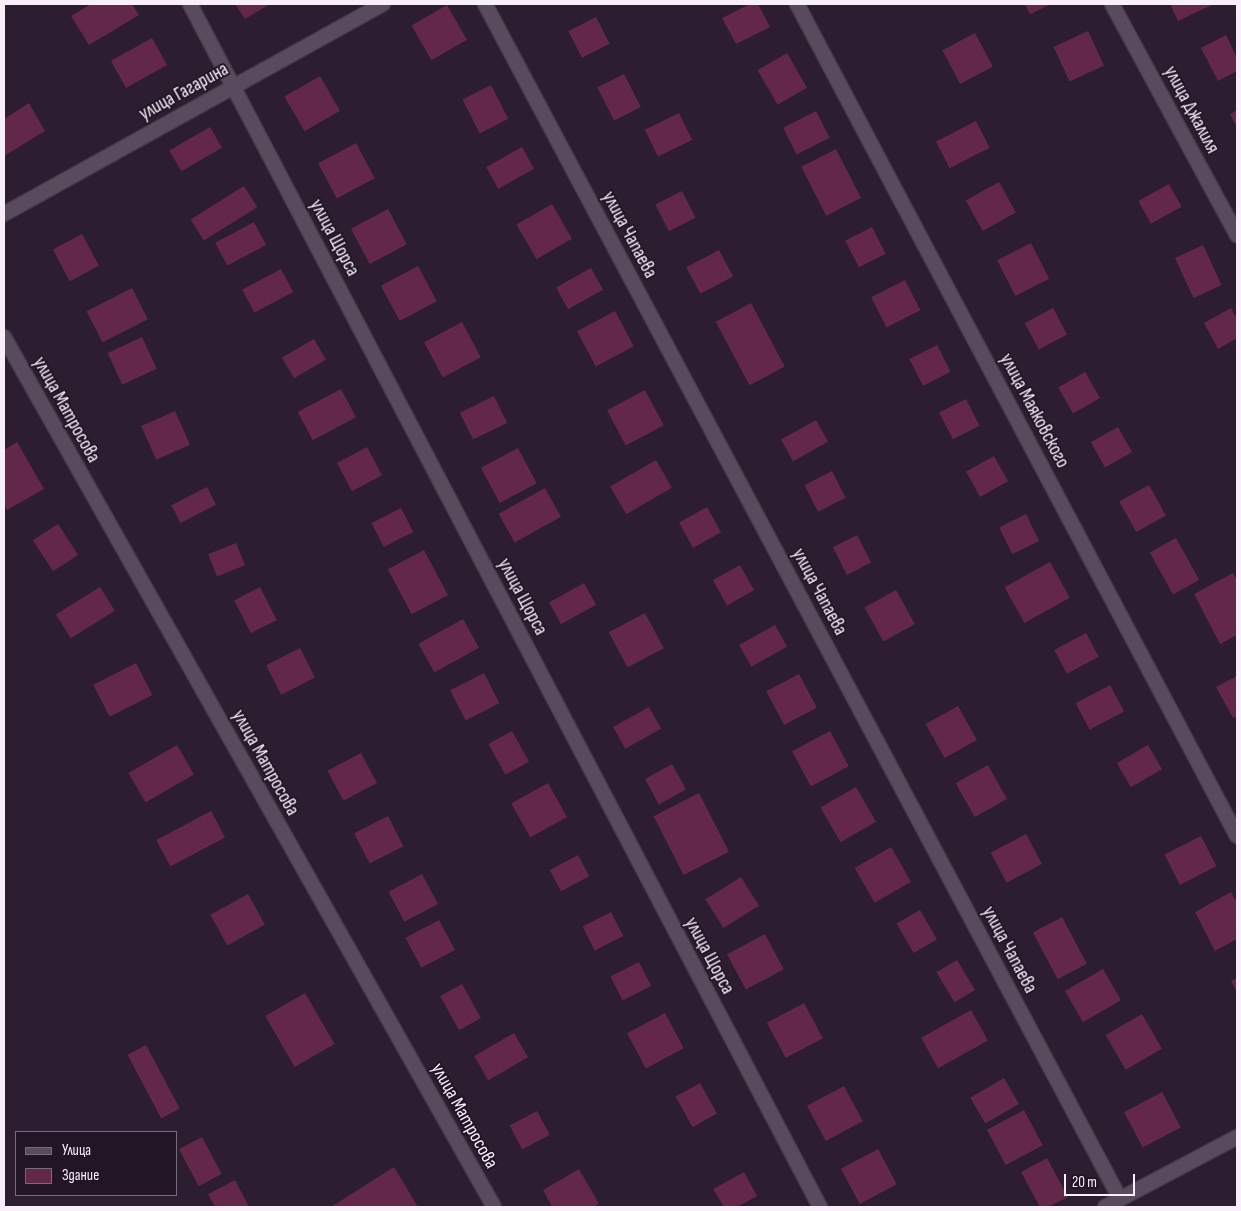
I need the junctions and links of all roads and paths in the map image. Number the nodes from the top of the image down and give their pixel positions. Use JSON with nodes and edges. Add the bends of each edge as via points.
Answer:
{"nodes":[{"id":1,"x":190,"y":4,"type":"edge"},
{"id":2,"x":383,"y":4,"type":"edge"},
{"id":3,"x":485,"y":4,"type":"edge"},
{"id":4,"x":797,"y":4,"type":"edge"},
{"id":5,"x":1112,"y":4,"type":"edge"},
{"id":6,"x":234,"y":86,"type":"junction"},
{"id":7,"x":4,"y":214,"type":"edge"},
{"id":8,"x":1237,"y":235,"type":"edge"},
{"id":9,"x":4,"y":337,"type":"edge"},
{"id":10,"x":1237,"y":836,"type":"edge"},
{"id":11,"x":1237,"y":1137,"type":"edge"},
{"id":12,"x":1120,"y":1199,"type":"junction"},
{"id":13,"x":494,"y":1207,"type":"edge"},
{"id":14,"x":820,"y":1207,"type":"edge"},
{"id":15,"x":1104,"y":1207,"type":"edge"}],
"edges":[{"from":1,"to":6,"type":"street","name":"улица Щорса"},
{"from":2,"to":6,"type":"street","name":"улица Гагарина"},
{"from":3,"to":12,"type":"street","name":"улица Чапаева"},
{"from":4,"to":10,"type":"street","name":"улица Маяковского"},
{"from":5,"to":8,"type":"street","name":"улица Джалиля"},
{"from":6,"to":7,"type":"street","name":"улица Гагарина"},
{"from":6,"to":14,"type":"street","name":"улица Щорса"},
{"from":9,"to":13,"type":"street","name":"улица Матросова"},
{"from":11,"to":12,"type":"street"},
{"from":12,"to":15,"type":"street"}]}
